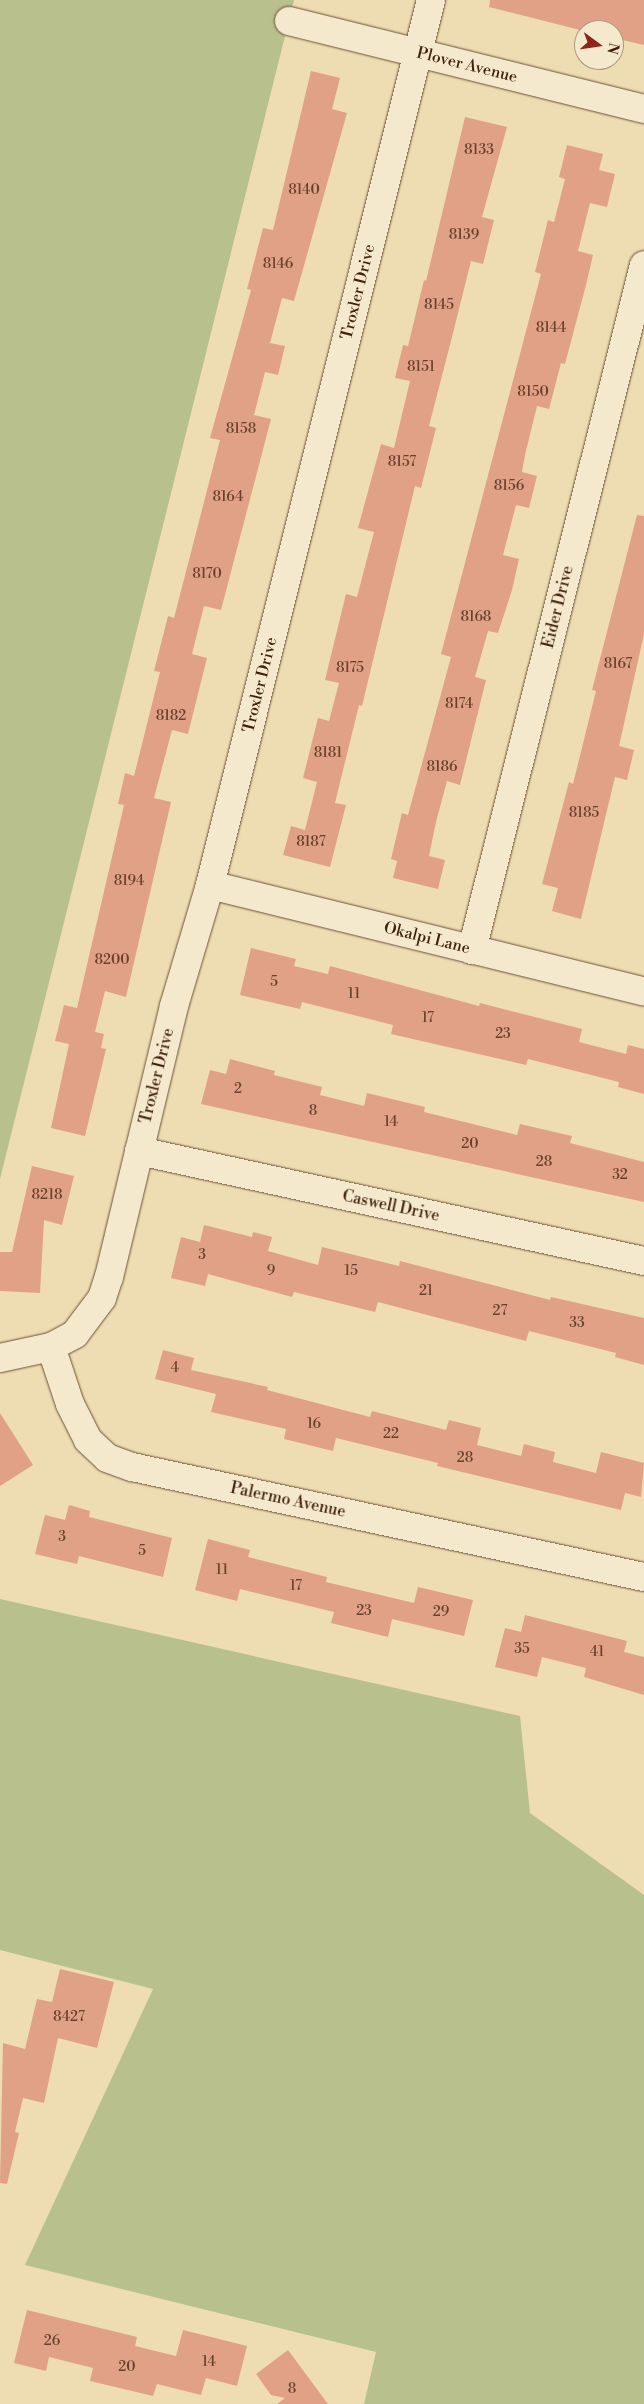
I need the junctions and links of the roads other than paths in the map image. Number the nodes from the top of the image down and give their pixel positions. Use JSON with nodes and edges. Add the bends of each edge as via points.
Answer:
{"nodes":[{"id":1,"x":431,"y":0,"type":"edge"},
{"id":2,"x":289,"y":21,"type":"dead end"},
{"id":3,"x":418,"y":53,"type":"junction"},
{"id":4,"x":644,"y":108,"type":"edge"},
{"id":5,"x":644,"y":265,"type":"edge"},
{"id":6,"x":210,"y":885,"type":"junction"},
{"id":7,"x":472,"y":950,"type":"junction"},
{"id":8,"x":644,"y":992,"type":"edge"},
{"id":9,"x":139,"y":1151,"type":"junction"},
{"id":10,"x":644,"y":1261,"type":"edge"},
{"id":11,"x":51,"y":1347,"type":"junction"},
{"id":12,"x":0,"y":1358,"type":"edge"},
{"id":13,"x":644,"y":1577,"type":"edge"}],
"edges":[{"from":1,"to":3,"type":"street","name":"Troxler Drive"},
{"from":2,"to":3,"type":"street","name":"Plover Avenue"},
{"from":3,"to":4,"type":"street","name":"Plover Avenue"},
{"from":3,"to":6,"type":"street","name":"Troxler Drive"},
{"from":5,"to":7,"type":"street","name":"Eider Drive"},
{"from":6,"to":7,"type":"street","name":"Okalpi Lane"},
{"from":6,"to":9,"type":"street","name":"Troxler Drive","via":[[174,1006]]},
{"from":7,"to":8,"type":"street","name":"Okalpi Lane"},
{"from":9,"to":10,"type":"street","name":"Caswell Drive"},
{"from":9,"to":11,"type":"street","name":"Troxler Drive","via":[[102,1298],[75,1334]]},
{"from":11,"to":12,"type":"street"},
{"from":11,"to":13,"type":"street","name":"Palermo Avenue","via":[[70,1404],[88,1440],[107,1458],[132,1467]]}]}
